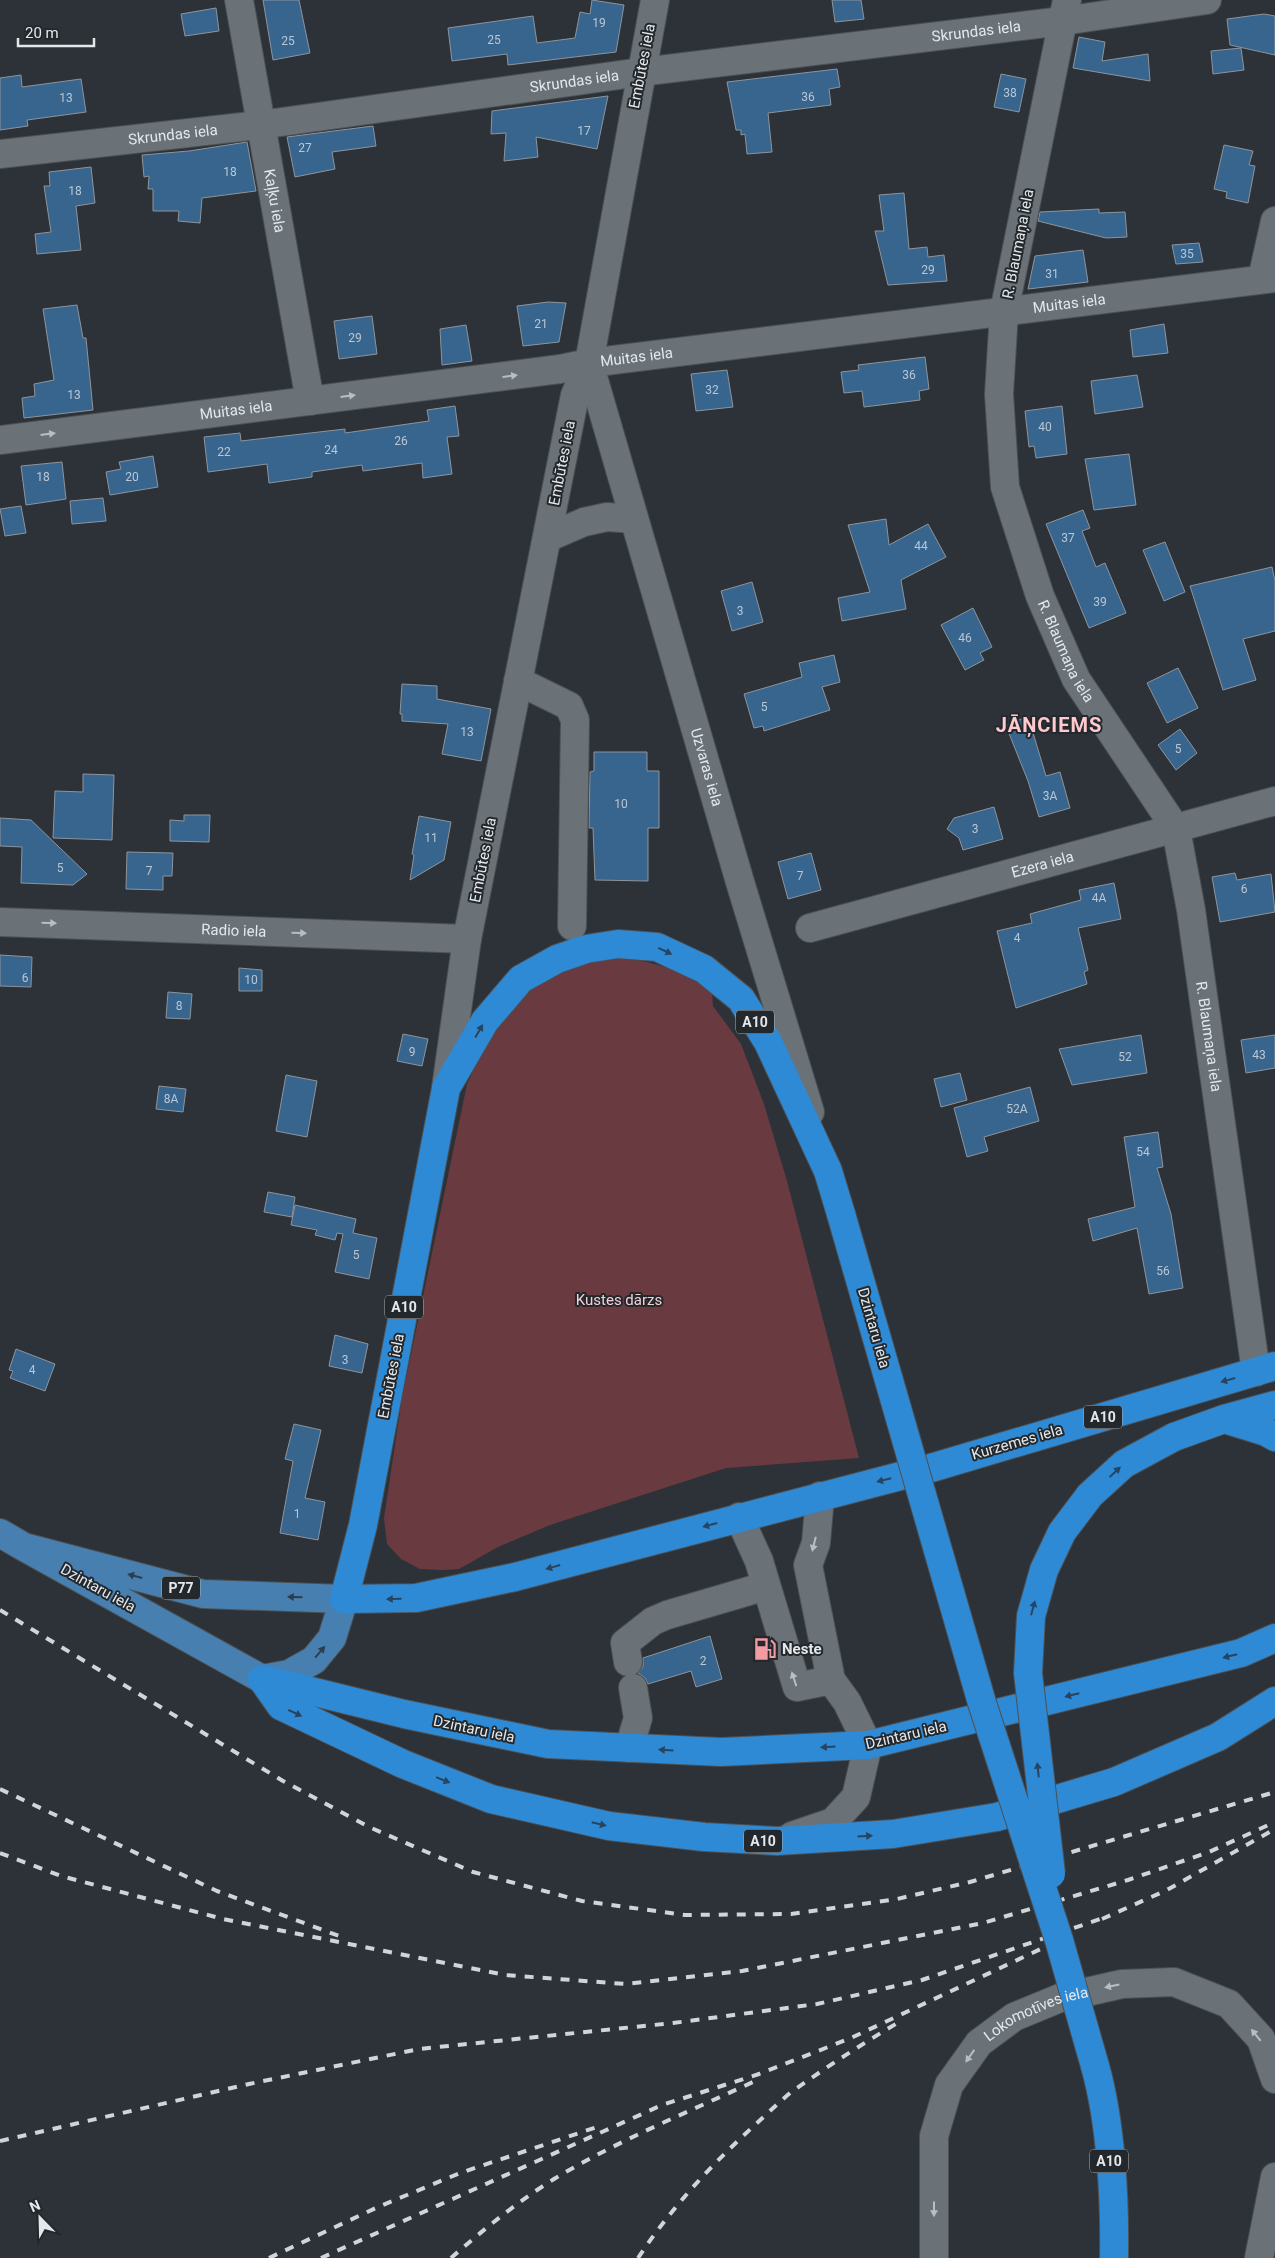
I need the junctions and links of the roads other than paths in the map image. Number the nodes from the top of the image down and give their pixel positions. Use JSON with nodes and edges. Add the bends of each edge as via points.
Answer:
{"nodes":[{"id":1,"x":238,"y":0,"type":"edge"},
{"id":2,"x":655,"y":0,"type":"edge"},
{"id":3,"x":1207,"y":0,"type":"edge"},
{"id":4,"x":1065,"y":10,"type":"edge"},
{"id":5,"x":641,"y":72,"type":"junction"},
{"id":6,"x":260,"y":125,"type":"junction"},
{"id":7,"x":0,"y":154,"type":"edge"},
{"id":8,"x":1275,"y":220,"type":"edge"},
{"id":9,"x":1268,"y":278,"type":"edge"},
{"id":10,"x":1004,"y":312,"type":"junction"},
{"id":11,"x":589,"y":363,"type":"junction"},
{"id":12,"x":310,"y":401,"type":"junction"},
{"id":13,"x":0,"y":440,"type":"edge"},
{"id":14,"x":634,"y":519,"type":"junction"},
{"id":15,"x":547,"y":538,"type":"junction"},
{"id":16,"x":518,"y":681,"type":"junction"},
{"id":17,"x":1275,"y":801,"type":"edge"},
{"id":18,"x":1176,"y":830,"type":"junction"},
{"id":19,"x":0,"y":922,"type":"edge"},
{"id":20,"x":572,"y":926,"type":"dead end"},
{"id":21,"x":810,"y":928,"type":"dead end"},
{"id":22,"x":467,"y":939,"type":"junction"},
{"id":23,"x":446,"y":1088,"type":"junction"},
{"id":24,"x":828,"y":1171,"type":"junction"},
{"id":25,"x":1266,"y":1369,"type":"edge"},
{"id":26,"x":1275,"y":1405,"type":"edge"},
{"id":27,"x":1224,"y":1419,"type":"junction"},
{"id":28,"x":1275,"y":1437,"type":"edge"},
{"id":29,"x":820,"y":1496,"type":"junction"},
{"id":30,"x":739,"y":1517,"type":"junction"},
{"id":31,"x":0,"y":1533,"type":"edge"},
{"id":32,"x":24,"y":1547,"type":"junction"},
{"id":33,"x":766,"y":1586,"type":"junction"},
{"id":34,"x":344,"y":1599,"type":"junction"},
{"id":35,"x":1275,"y":1638,"type":"edge"},
{"id":36,"x":262,"y":1679,"type":"junction"},
{"id":37,"x":831,"y":1680,"type":"junction"},
{"id":38,"x":1275,"y":1701,"type":"edge"},
{"id":39,"x":868,"y":1745,"type":"junction"},
{"id":40,"x":628,"y":1748,"type":"junction"},
{"id":41,"x":777,"y":1841,"type":"junction"},
{"id":42,"x":1059,"y":1940,"type":"junction"},
{"id":43,"x":1275,"y":2079,"type":"edge"},
{"id":44,"x":1275,"y":2177,"type":"edge"},
{"id":45,"x":934,"y":2258,"type":"edge"},
{"id":46,"x":1114,"y":2258,"type":"edge"},
{"id":47,"x":1259,"y":2258,"type":"edge"}],
"edges":[{"from":1,"to":6,"type":"street","name":"Kaļķu iela"},
{"from":2,"to":5,"type":"street","name":"Embūtes iela"},
{"from":3,"to":4,"type":"street","name":"Skrundas iela"},
{"from":4,"to":5,"type":"street","name":"Skrundas iela"},
{"from":4,"to":10,"type":"street","name":"R. Blaumaņa iela"},
{"from":5,"to":6,"type":"street","name":"Skrundas iela"},
{"from":5,"to":11,"type":"street","name":"Embūtes iela"},
{"from":6,"to":7,"type":"street","name":"Skrundas iela"},
{"from":6,"to":12,"type":"street","name":"Kaļķu iela"},
{"from":8,"to":9,"type":"street"},
{"from":9,"to":10,"type":"street","name":"Muitas iela"},
{"from":10,"to":11,"type":"street","name":"Muitas iela"},
{"from":10,"to":18,"type":"street","name":"R. Blaumaņa iela","via":[[999,394],[1005,486],[1040,596],[1076,679]]},
{"from":12,"to":11,"type":"street","name":"Muitas iela","one_way":true},
{"from":11,"to":14,"type":"street","name":"Uzvaras iela"},
{"from":11,"to":15,"type":"street","name":"Embūtes iela","via":[[575,395]]},
{"from":13,"to":12,"type":"street","name":"Muitas iela","one_way":true},
{"from":14,"to":15,"type":"street","via":[[607,517],[584,522]]},
{"from":14,"to":24,"type":"street","name":"Uzvaras iela"},
{"from":15,"to":16,"type":"street","name":"Embūtes iela"},
{"from":16,"to":20,"type":"street","via":[[569,706],[575,720]]},
{"from":16,"to":22,"type":"street","name":"Embūtes iela"},
{"from":17,"to":18,"type":"street","name":"Ezera iela"},
{"from":18,"to":21,"type":"street","name":"Ezera iela"},
{"from":18,"to":25,"type":"street","name":"R. Blaumaņa iela"},
{"from":19,"to":22,"type":"street","name":"Radio iela","one_way":true},
{"from":22,"to":23,"type":"street","name":"Embūtes iela"},
{"from":23,"to":24,"type":"highway","number":"A10","one_way":true,"via":[[485,1021],[521,979],[557,959],[586,949],[618,944],[657,948],[704,970],[741,999],[768,1042]]},
{"from":23,"to":34,"type":"highway","name":"Embūtes iela","number":"A10","via":[[363,1525]]},
{"from":24,"to":42,"type":"highway","name":"Dzintaru iela","number":"A10","bridge":true,"via":[[982,1703]]},
{"from":25,"to":29,"type":"highway","name":"Kurzemes iela","number":"A10","one_way":true,"via":[[931,1468]]},
{"from":26,"to":27,"type":"highway","number":"A10"},
{"from":27,"to":28,"type":"highway"},
{"from":42,"to":27,"type":"highway","number":"A10","one_way":true,"bridge":true,"via":[[1028,1673],[1031,1616],[1044,1570],[1062,1532],[1090,1495],[1124,1464],[1174,1437]]},
{"from":29,"to":30,"type":"highway","number":"A10"},
{"from":29,"to":37,"type":"street","one_way":true,"via":[[816,1543],[808,1565]]},
{"from":30,"to":33,"type":"street","via":[[759,1561]]},
{"from":30,"to":34,"type":"highway","number":"A10","one_way":true,"via":[[515,1577],[416,1598]]},
{"from":31,"to":32,"type":"main road","name":"Dzintaru iela","number":"P77"},
{"from":34,"to":32,"type":"main road","number":"P77","one_way":true,"via":[[203,1594]]},
{"from":32,"to":36,"type":"main road","name":"Dzintaru iela","number":"P77"},
{"from":37,"to":33,"type":"street","one_way":true,"via":[[797,1687]]},
{"from":33,"to":40,"type":"street","via":[[652,1621],[625,1643],[638,1718]]},
{"from":36,"to":34,"type":"main road","name":"Embūtes iela","one_way":true,"via":[[289,1674],[314,1660],[332,1638]]},
{"from":35,"to":39,"type":"highway","name":"Dzintaru iela","one_way":true,"via":[[1241,1653]]},
{"from":36,"to":40,"type":"highway","name":"Dzintaru iela","via":[[404,1714],[548,1744]]},
{"from":36,"to":41,"type":"highway","number":"A10","one_way":true,"via":[[281,1706],[404,1764],[491,1799],[609,1826],[704,1837]]},
{"from":37,"to":39,"type":"street","via":[[847,1702]]},
{"from":41,"to":38,"type":"highway","number":"A10","one_way":true,"via":[[893,1834],[997,1817],[1114,1782],[1218,1737]]},
{"from":39,"to":40,"type":"highway","name":"Dzintaru iela","one_way":true,"via":[[721,1752]]},
{"from":39,"to":41,"type":"street","via":[[856,1797],[833,1822]]},
{"from":42,"to":46,"type":"highway","name":"Dzintaru iela","number":"A10","bridge":true,"via":[[1095,2066],[1105,2121]]},
{"from":43,"to":45,"type":"street","name":"Lokomotīves iela","one_way":true,"via":[[1261,2039],[1229,2004],[1174,1982],[1122,1984],[1060,1998],[1014,2017],[979,2043],[949,2085],[934,2136]]},
{"from":44,"to":47,"type":"street"}]}
